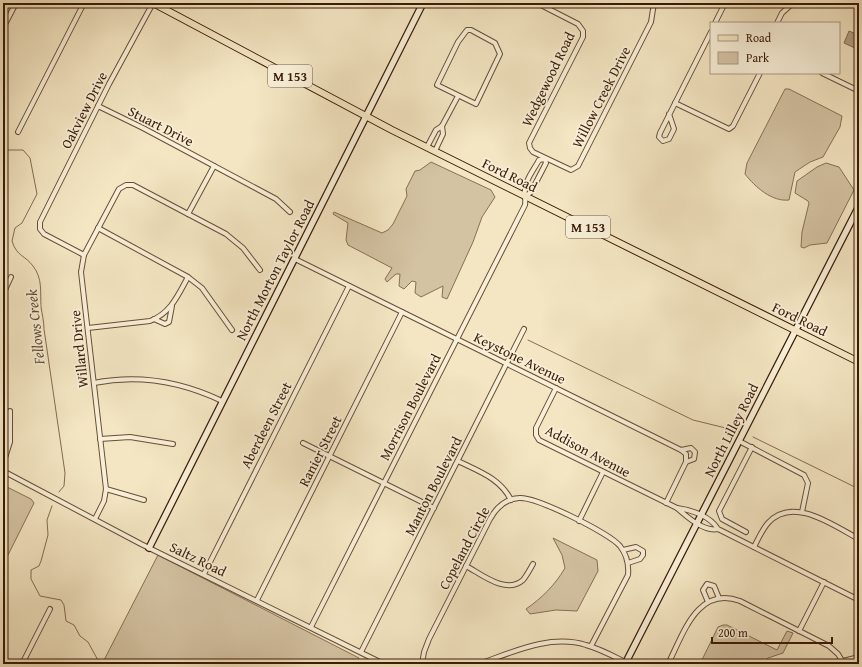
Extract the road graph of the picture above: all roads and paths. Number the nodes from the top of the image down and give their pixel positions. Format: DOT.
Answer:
graph roads {
  1 [pos="16,3"];
  2 [pos="84,3"];
  3 [pos="153,3"];
  4 [pos="423,3"];
  5 [pos="537,3"];
  6 [pos="654,3"];
  7 [pos="725,3"];
  8 [pos="793,3"];
  9 [pos="716,22"];
  10 [pos="778,22"];
  11 [pos="3,28"];
  12 [pos="710,34"];
  13 [pos="759,74"];
  14 [pos="824,74"];
  15 [pos="859,91"];
  16 [pos="458,96"];
  17 [pos="675,103"];
  18 [pos="98,106"];
  19 [pos="669,114"];
  20 [pos="367,117"];
  21 [pos="442,126"];
  22 [pos="18,132"];
  23 [pos="427,147"];
  24 [pos="435,151"];
  25 [pos="545,159"];
  26 [pos="214,166"];
  27 [pos="526,196"];
  28 [pos="859,206"];
  29 [pos="290,212"];
  30 [pos="188,214"];
  31 [pos="98,228"];
  32 [pos="84,254"];
  33 [pos="295,259"];
  34 [pos="260,270"];
  35 [pos="188,276"];
  36 [pos="11,277"];
  37 [pos="349,286"];
  38 [pos="4,287"];
  39 [pos="3,294"];
  40 [pos="173,305"];
  41 [pos="402,312"];
  42 [pos="154,319"];
  43 [pos="88,328"];
  44 [pos="524,329"];
  45 [pos="232,330"];
  46 [pos="796,330"];
  47 [pos="456,340"];
  48 [pos="859,362"];
  49 [pos="506,365"];
  50 [pos="94,383"];
  51 [pos="556,388"];
  52 [pos="222,401"];
  53 [pos="10,411"];
  54 [pos="100,439"];
  55 [pos="739,441"];
  56 [pos="303,443"];
  57 [pos="173,444"];
  58 [pos="752,447"];
  59 [pos="681,450"];
  60 [pos="330,456"];
  61 [pos="458,461"];
  62 [pos="686,462"];
  63 [pos="3,464"];
  64 [pos="3,471"];
  65 [pos="603,472"];
  66 [pos="384,483"];
  67 [pos="106,489"];
  68 [pos="144,500"];
  69 [pos="511,500"];
  70 [pos="666,503"];
  71 [pos="434,508"];
  72 [pos="677,508"];
  73 [pos="802,512"];
  74 [pos="701,515"];
  75 [pos="94,519"];
  76 [pos="578,521"];
  77 [pos="697,524"];
  78 [pos="736,526"];
  79 [pos="718,529"];
  80 [pos="746,532"];
  81 [pos="731,536"];
  82 [pos="859,539"];
  83 [pos="754,547"];
  84 [pos="149,548"];
  85 [pos="623,550"];
  86 [pos="628,563"];
  87 [pos="533,564"];
  88 [pos="466,566"];
  89 [pos="204,574"];
  90 [pos="824,582"];
  91 [pos="719,598"];
  92 [pos="257,600"];
  93 [pos="859,600"];
  94 [pos="708,602"];
  95 [pos="50,609"];
  96 [pos="311,627"];
  97 [pos="799,631"];
  98 [pos="591,646"];
  99 [pos="361,652"];
  100 [pos="859,657"];
  101 [pos="843,663"];
  102 [pos="22,664"];
  103 [pos="384,664"];
  104 [pos="422,664"];
  105 [pos="481,664"];
  106 [pos="627,664"];
  107 [pos="668,664"];
  1 -- 11 [label="street"];
  2 -- 22 [label="street"];
  3 -- 18 [label="street, Oakview Drive"];
  3 -- 20 [label="main road, Ford Road / M 153"];
  4 -- 20 [label="street, North Morton Taylor Road"];
  5 -- 25 [label="street, Wedgewood Road"];
  6 -- 25 [label="street, Willow Creek Drive"];
  7 -- 9 [label="street"];
  8 -- 10 [label="street"];
  12 -- 17 [label="street"];
  13 -- 17 [label="street"];
  14 -- 15 [label="street"];
  16 -- 16 [label="street"];
  16 -- 21 [label="street"];
  17 -- 19 [label="street"];
  18 -- 26 [label="street, Stuart Drive"];
  18 -- 32 [label="street, Oakview Drive"];
  19 -- 19 [label="street"];
  20 -- 23 [label="main road, Ford Road / M 153"];
  20 -- 33 [label="street, North Morton Taylor Road"];
  21 -- 23 [label="street"];
  21 -- 24 [label="street"];
  23 -- 24 [label="main road, Ford Road / M 153"];
  24 -- 27 [label="main road, Ford Road / M 153"];
  25 -- 27 [label="street"];
  25 -- 27 [label="street"];
  26 -- 29 [label="street, Stuart Drive"];
  26 -- 30 [label="street"];
  27 -- 46 [label="main road, Ford Road / M 153"];
  27 -- 47 [label="street, Morrison Boulevard"];
  28 -- 46 [label="street, North Lilley Road"];
  30 -- 31 [label="street, Willard Drive"];
  30 -- 34 [label="street"];
  31 -- 32 [label="street, Willard Drive"];
  31 -- 35 [label="street"];
  32 -- 43 [label="street, Willard Drive"];
  33 -- 37 [label="street, Keystone Avenue"];
  33 -- 52 [label="street, North Morton Taylor Road"];
  35 -- 40 [label="street"];
  35 -- 45 [label="street"];
  36 -- 38 [label="street"];
  37 -- 41 [label="street, Keystone Avenue"];
  37 -- 89 [label="street, Aberdeen Street"];
  38 -- 39 [label="street"];
  40 -- 42 [label="street"];
  40 -- 42 [label="street"];
  41 -- 47 [label="street, Keystone Avenue"];
  41 -- 60 [label="street, Ranier Street"];
  42 -- 43 [label="street"];
  43 -- 50 [label="street, Willard Drive"];
  44 -- 49 [label="street, Manton Boulevard"];
  46 -- 48 [label="main road, Ford Road / M 153"];
  46 -- 55 [label="street, North Lilley Road"];
  47 -- 49 [label="street, Keystone Avenue"];
  47 -- 66 [label="street, Morrison Boulevard"];
  49 -- 51 [label="street, Keystone Avenue"];
  49 -- 61 [label="street, Manton Boulevard"];
  50 -- 52 [label="street"];
  50 -- 54 [label="street, Willard Drive"];
  51 -- 59 [label="street, Keystone Avenue"];
  51 -- 65 [label="street, Addison Avenue"];
  52 -- 84 [label="street, North Morton Taylor Road"];
  53 -- 63 [label="street"];
  54 -- 57 [label="street"];
  54 -- 67 [label="street, Willard Drive"];
  55 -- 58 [label="street"];
  55 -- 74 [label="street, North Lilley Road"];
  56 -- 60 [label="street"];
  58 -- 73 [label="street"];
  58 -- 78 [label="street"];
  59 -- 62 [label="street"];
  59 -- 62 [label="street, Keystone Avenue"];
  60 -- 66 [label="street"];
  60 -- 92 [label="street, Ranier Street"];
  61 -- 69 [label="street"];
  61 -- 71 [label="street, Manton Boulevard"];
  62 -- 70 [label="street"];
  64 -- 75 [label="street, Saltz Road"];
  65 -- 70 [label="street, Addison Avenue"];
  65 -- 76 [label="street"];
  66 -- 71 [label="street"];
  66 -- 96 [label="street, Morrison Boulevard"];
  67 -- 68 [label="street"];
  67 -- 75 [label="street, Willard Drive"];
  69 -- 76 [label="street"];
  69 -- 88 [label="street, Copeland Circle"];
  70 -- 72 [label="street, Addison Avenue"];
  71 -- 99 [label="street, Manton Boulevard"];
  72 -- 74 [label="street, Addison Avenue"];
  72 -- 77 [label="street, Addison Avenue"];
  73 -- 82 [label="street"];
  73 -- 83 [label="street"];
  74 -- 77 [label="street, North Lilley Road"];
  74 -- 79 [label="street, Addison Avenue"];
  75 -- 84 [label="street, Saltz Road"];
  76 -- 85 [label="street"];
  77 -- 79 [label="street, Addison Avenue"];
  77 -- 106 [label="street, North Lilley Road"];
  78 -- 80 [label="street"];
  78 -- 81 [label="street"];
  79 -- 81 [label="street, Addison Avenue"];
  81 -- 83 [label="street, Addison Avenue"];
  83 -- 90 [label="street, Addison Avenue"];
  84 -- 89 [label="street, Saltz Road"];
  85 -- 86 [label="street"];
  85 -- 86 [label="street"];
  86 -- 98 [label="street"];
  87 -- 88 [label="street"];
  88 -- 104 [label="street, Copeland Circle"];
  89 -- 92 [label="street, Saltz Road"];
  90 -- 93 [label="street, Addison Avenue"];
  90 -- 97 [label="street"];
  91 -- 94 [label="street"];
  91 -- 94 [label="street"];
  91 -- 97 [label="street"];
  92 -- 96 [label="street, Saltz Road"];
  94 -- 107 [label="street"];
  95 -- 102 [label="street"];
  96 -- 99 [label="street, Saltz Road"];
  97 -- 101 [label="street"];
  98 -- 105 [label="street"];
  98 -- 106 [label="street"];
  99 -- 103 [label="street, Saltz Road"];
  100 -- 101 [label="street"];
}
